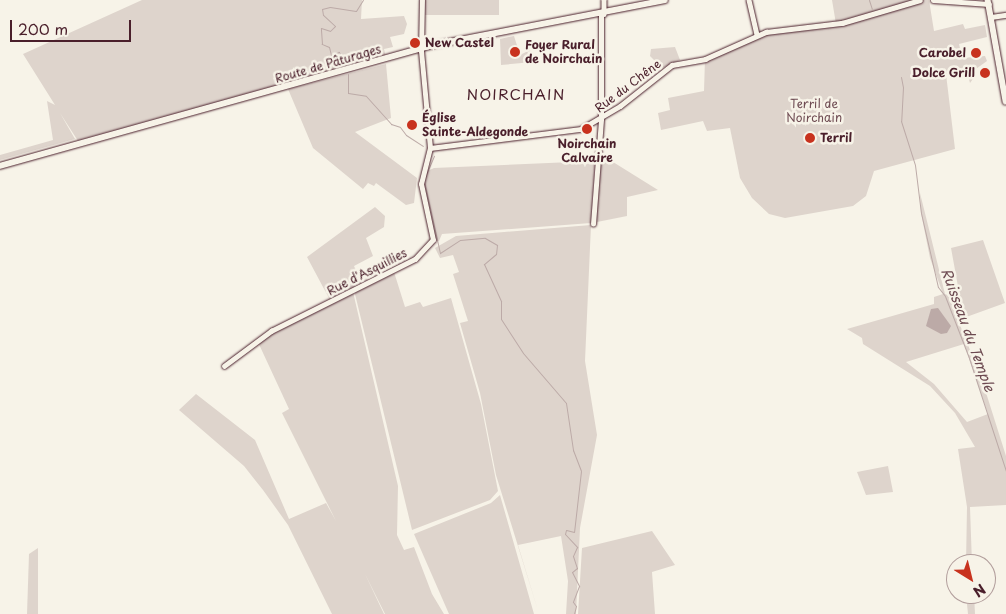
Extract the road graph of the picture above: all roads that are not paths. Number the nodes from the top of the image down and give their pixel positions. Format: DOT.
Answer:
graph roads {
  1 [pos="422,0"];
  2 [pos="604,0"];
  3 [pos="665,0"];
  4 [pos="749,0"];
  5 [pos="920,0"];
  6 [pos="933,0"];
  7 [pos="988,2"];
  8 [pos="602,14"];
  9 [pos="1006,15"];
  10 [pos="991,17"];
  11 [pos="757,35"];
  12 [pos="422,48"];
  13 [pos="1006,101"];
  14 [pos="601,119"];
  15 [pos="430,148"];
  16 [pos="0,166"];
  17 [pos="594,224"];
  18 [pos="224,366"];
  1 -- 12 [label="street, Rue d'Asquillies"];
  2 -- 8 [label="street"];
  3 -- 8 [label="main road, Route de Pâturages"];
  4 -- 11 [label="street"];
  5 -- 11 [label="street, Rue du Chêne"];
  6 -- 7 [label="street"];
  7 -- 10 [label="main road"];
  8 -- 12 [label="main road, Route de Pâturages"];
  8 -- 14 [label="street"];
  9 -- 10 [label="street"];
  10 -- 13 [label="main road"];
  11 -- 14 [label="street, Rue du Chêne"];
  12 -- 15 [label="street, Rue d'Asquillies"];
  12 -- 16 [label="main road, Route de Pâturages"];
  14 -- 15 [label="street, Rue du Chêne"];
  14 -- 17 [label="street"];
  15 -- 18 [label="street, Rue d'Asquillies"];
}
